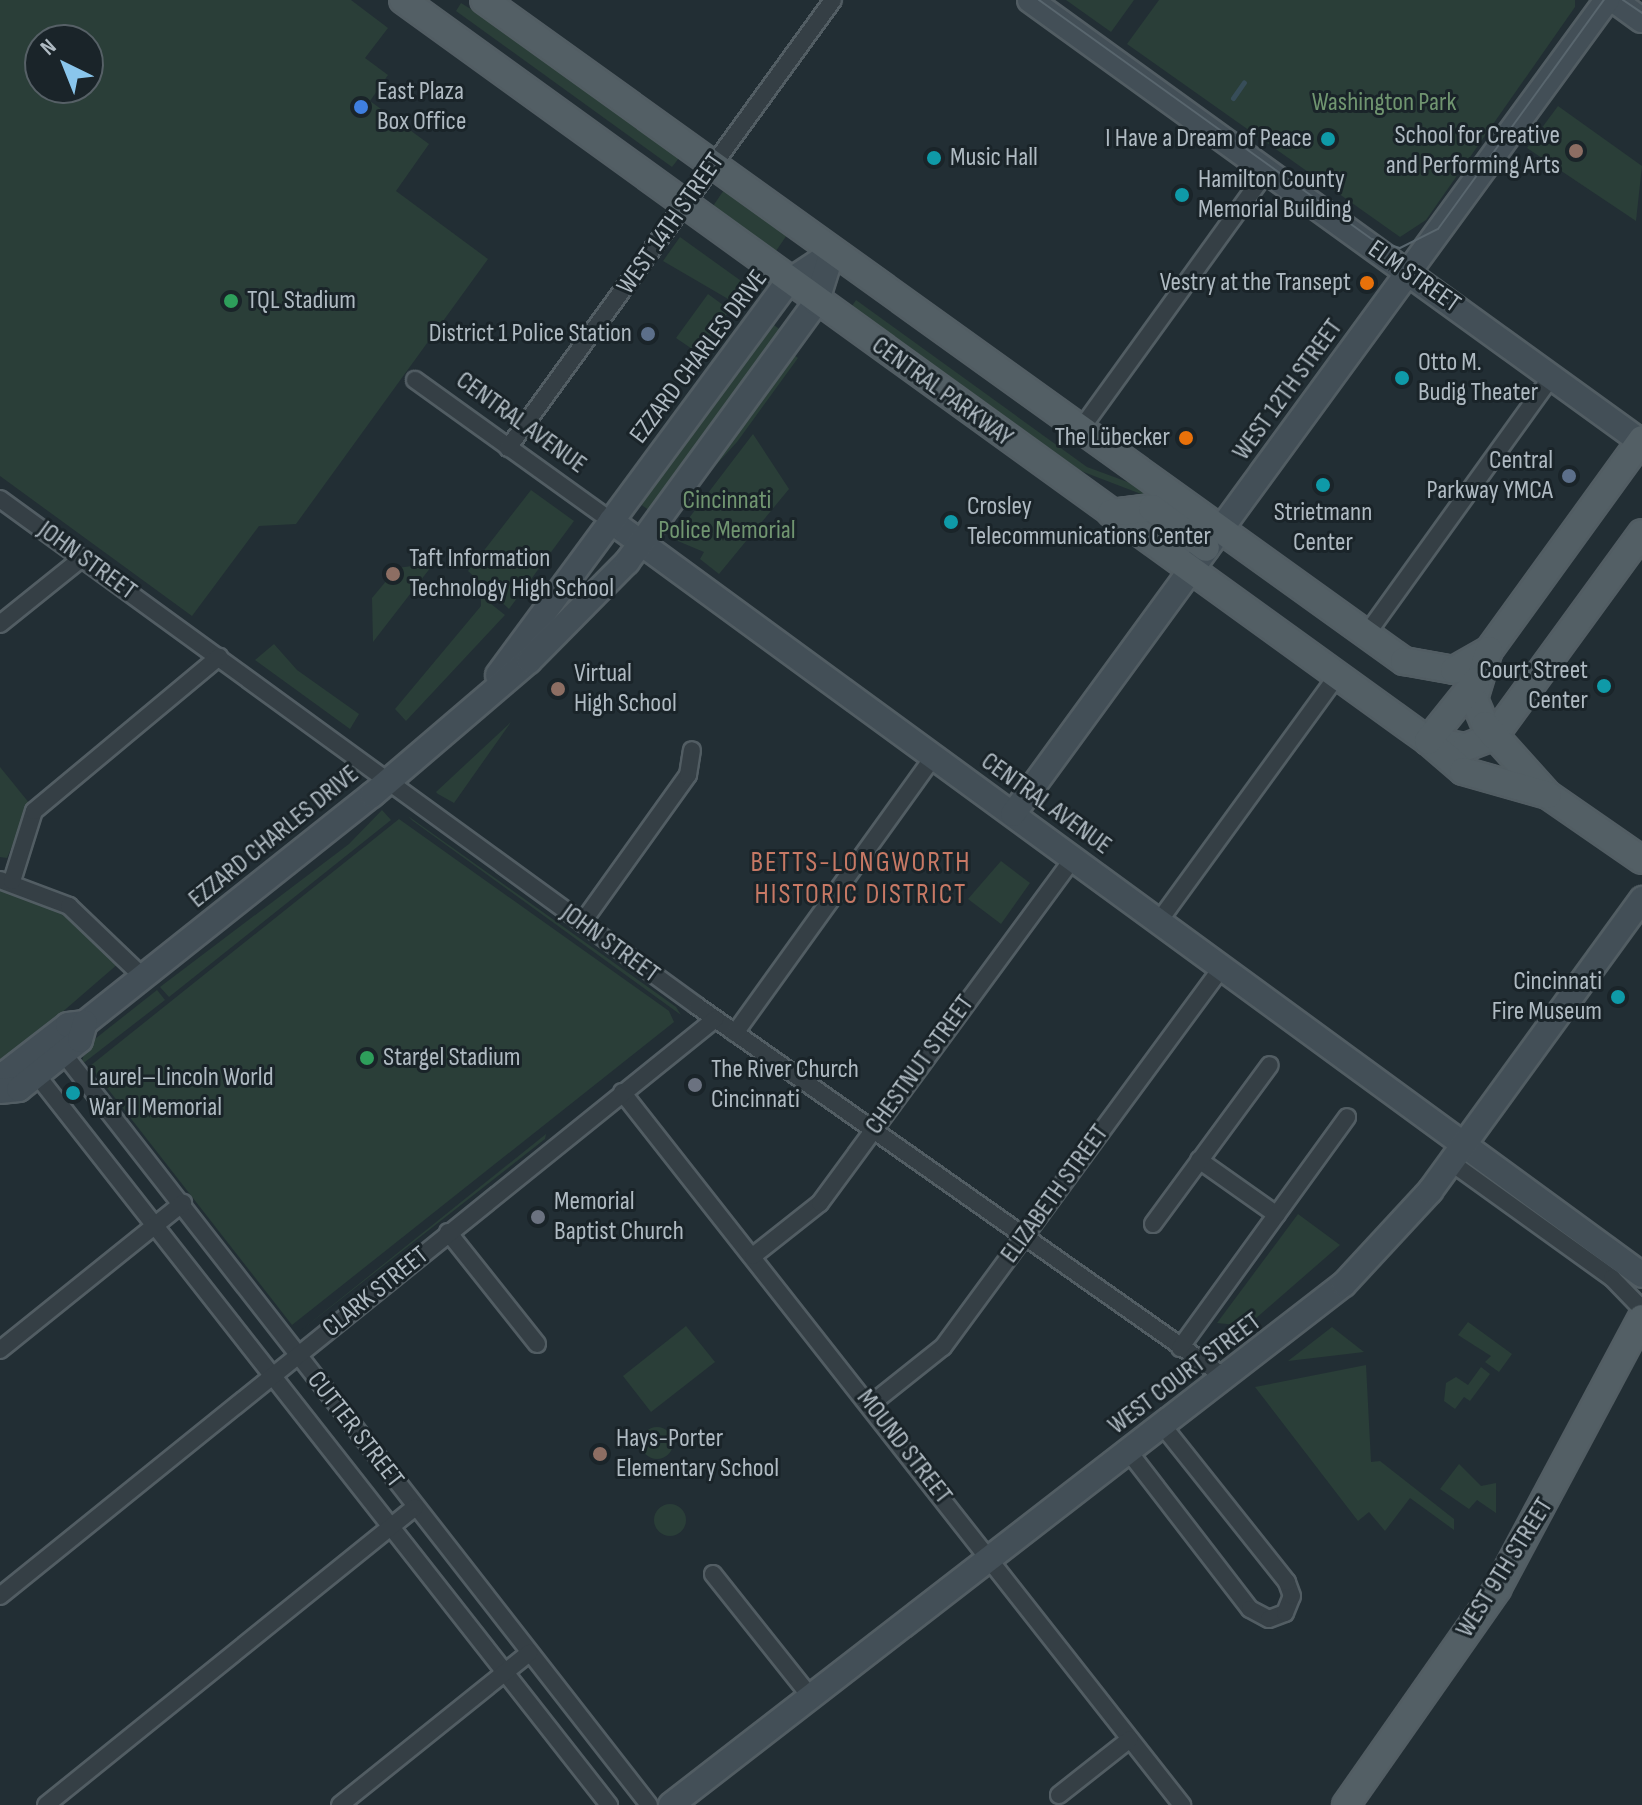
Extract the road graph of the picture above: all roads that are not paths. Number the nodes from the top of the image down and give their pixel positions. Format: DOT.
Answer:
graph roads {
  1 [pos="484,0"];
  2 [pos="833,0"];
  3 [pos="1030,0"];
  4 [pos="1607,0"];
  5 [pos="1614,0"];
  6 [pos="415,4"];
  7 [pos="1642,20"];
  8 [pos="713,165"];
  9 [pos="1267,171"];
  10 [pos="685,204"];
  11 [pos="832,253"];
  12 [pos="1409,273"];
  13 [pos="788,282"];
  14 [pos="816,303"];
  15 [pos="1552,376"];
  16 [pos="415,380"];
  17 [pos="1078,433"];
  18 [pos="1641,440"];
  19 [pos="508,448"];
  20 [pos="0,499"];
  21 [pos="1111,513"];
  22 [pos="611,521"];
  23 [pos="1642,533"];
  24 [pos="1213,539"];
  25 [pos="642,544"];
  26 [pos="82,558"];
  27 [pos="1191,570"];
  28 [pos="0,624"];
  29 [pos="1366,635"];
  30 [pos="1489,650"];
  31 [pos="219,657"];
  32 [pos="1338,675"];
  33 [pos="1476,681"];
  34 [pos="491,686"];
  35 [pos="1494,736"];
  36 [pos="1428,741"];
  37 [pos="692,750"];
  38 [pos="934,756"];
  39 [pos="389,780"];
  40 [pos="1548,795"];
  41 [pos="1013,814"];
  42 [pos="1073,859"];
  43 [pos="1642,860"];
  44 [pos="6,880"];
  45 [pos="1642,899"];
  46 [pos="1159,921"];
  47 [pos="582,923"];
  48 [pos="1222,967"];
  49 [pos="143,977"];
  50 [pos="715,1019"];
  51 [pos="85,1023"];
  52 [pos="735,1033"];
  53 [pos="63,1053"];
  54 [pos="1270,1065"];
  55 [pos="36,1074"];
  56 [pos="0,1090"];
  57 [pos="622,1092"];
  58 [pos="1347,1117"];
  59 [pos="875,1128"];
  60 [pos="1459,1154"];
  61 [pos="1199,1160"];
  62 [pos="183,1203"];
  63 [pos="1277,1215"];
  64 [pos="1153,1224"];
  65 [pos="155,1225"];
  66 [pos="448,1232"];
  67 [pos="1026,1236"];
  68 [pos="753,1256"];
  69 [pos="1642,1275"];
  70 [pos="1642,1309"];
  71 [pos="1642,1318"];
  72 [pos="537,1344"];
  73 [pos="1180,1348"];
  74 [pos="0,1350"];
  75 [pos="297,1356"];
  76 [pos="271,1377"];
  77 [pos="1226,1378"];
  78 [pos="870,1405"];
  79 [pos="1163,1426"];
  80 [pos="1129,1452"];
  81 [pos="415,1507"];
  82 [pos="389,1528"];
  83 [pos="993,1561"];
  84 [pos="713,1574"];
  85 [pos="0,1596"];
  86 [pos="529,1653"];
  87 [pos="505,1672"];
  88 [pos="811,1697"];
  89 [pos="1130,1739"];
  90 [pos="1059,1795"];
  91 [pos="46,1805"];
  92 [pos="340,1805"];
  93 [pos="609,1805"];
  94 [pos="649,1805"];
  95 [pos="671,1805"];
  96 [pos="1182,1805"];
  97 [pos="1346,1805"];
  1 -- 8 [label="main road, CENTRAL PARKWAY"];
  2 -- 8 [label="street, WEST 14TH STREET"];
  3 -- 9 [label="main road, ELM STREET"];
  4 -- 12 [label="main road, WEST 12TH STREET"];
  5 -- 7 [label="main road"];
  6 -- 10 [label="main road, CENTRAL PARKWAY"];
  8 -- 10 [label="street, WEST 14TH STREET"];
  8 -- 11 [label="main road, CENTRAL PARKWAY"];
  9 -- 12 [label="main road, ELM STREET"];
  9 -- 17 [label="street"];
  10 -- 13 [label="main road, CENTRAL PARKWAY"];
  10 -- 19 [label="street, WEST 14TH STREET"];
  11 -- 13 [label="main road, EZZARD CHARLES DRIVE"];
  11 -- 14 [label="main road, EZZARD CHARLES DRIVE"];
  11 -- 17 [label="main road, CENTRAL PARKWAY"];
  12 -- 15 [label="main road, ELM STREET"];
  12 -- 24 [label="main road, WEST 12TH STREET"];
  13 -- 14 [label="main road, CENTRAL PARKWAY"];
  13 -- 22 [label="main road, EZZARD CHARLES DRIVE"];
  14 -- 21 [label="main road, CENTRAL PARKWAY"];
  14 -- 25 [label="main road, EZZARD CHARLES DRIVE"];
  15 -- 18 [label="main road, ELM STREET"];
  15 -- 29 [label="street"];
  16 -- 19 [label="street, CENTRAL AVENUE"];
  17 -- 24 [label="main road, CENTRAL PARKWAY"];
  18 -- 30 [label="main road"];
  19 -- 22 [label="street, CENTRAL AVENUE"];
  20 -- 26 [label="street, JOHN STREET"];
  21 -- 24 [label="main road"];
  21 -- 27 [label="main road, CENTRAL PARKWAY"];
  22 -- 25 [label="main road, CENTRAL AVENUE"];
  22 -- 34 [label="main road, EZZARD CHARLES DRIVE"];
  23 -- 35 [label="main road"];
  24 -- 27 [label="main road, WEST 12TH STREET"];
  24 -- 29 [label="main road, CENTRAL PARKWAY"];
  25 -- 34 [label="main road, EZZARD CHARLES DRIVE"];
  25 -- 38 [label="main road, CENTRAL AVENUE"];
  26 -- 28 [label="street"];
  26 -- 31 [label="street, JOHN STREET"];
  27 -- 32 [label="main road, CENTRAL PARKWAY"];
  27 -- 41 [label="main road, WEST 12TH STREET"];
  29 -- 30 [label="main road, CENTRAL PARKWAY"];
  30 -- 33 [label="main road"];
  31 -- 39 [label="street, JOHN STREET"];
  31 -- 44 [label="street"];
  32 -- 36 [label="main road, CENTRAL PARKWAY"];
  32 -- 46 [label="street"];
  33 -- 35 [label="main road"];
  33 -- 36 [label="main road"];
  34 -- 39 [label="main road, EZZARD CHARLES DRIVE"];
  35 -- 36 [label="main road, CENTRAL PARKWAY"];
  35 -- 40 [label="main road"];
  36 -- 40 [label="main road"];
  37 -- 47 [label="street"];
  38 -- 41 [label="main road, CENTRAL AVENUE"];
  38 -- 52 [label="street"];
  39 -- 47 [label="street, JOHN STREET"];
  39 -- 49 [label="main road, EZZARD CHARLES DRIVE"];
  40 -- 43 [label="main road"];
  41 -- 42 [label="main road, CENTRAL AVENUE"];
  42 -- 46 [label="main road, CENTRAL AVENUE"];
  42 -- 59 [label="street, CHESTNUT STREET"];
  44 -- 49 [label="street"];
  45 -- 60 [label="main road, WEST COURT STREET"];
  46 -- 48 [label="main road, CENTRAL AVENUE"];
  47 -- 50 [label="street, JOHN STREET"];
  48 -- 60 [label="main road, CENTRAL AVENUE"];
  48 -- 67 [label="street, ELIZABETH STREET"];
  49 -- 51 [label="main road, EZZARD CHARLES DRIVE"];
  50 -- 52 [label="street, JOHN STREET"];
  50 -- 57 [label="street, CLARK STREET"];
  51 -- 53 [label="main road, EZZARD CHARLES DRIVE"];
  51 -- 56 [label="main road, EZZARD CHARLES DRIVE"];
  52 -- 59 [label="street, JOHN STREET"];
  53 -- 55 [label="main road, EZZARD CHARLES DRIVE"];
  53 -- 62 [label="street, CUTTER STREET"];
  54 -- 61 [label="street"];
  55 -- 56 [label="main road, EZZARD CHARLES DRIVE"];
  55 -- 65 [label="street, CUTTER STREET"];
  57 -- 66 [label="street, CLARK STREET"];
  57 -- 68 [label="street, MOUND STREET"];
  58 -- 63 [label="street"];
  59 -- 67 [label="street, JOHN STREET"];
  59 -- 68 [label="street, CHESTNUT STREET"];
  60 -- 69 [label="main road, CENTRAL AVENUE"];
  60 -- 70 [label="street, CENTRAL AVENUE"];
  60 -- 77 [label="main road, WEST COURT STREET"];
  61 -- 63 [label="street"];
  61 -- 64 [label="street"];
  62 -- 65 [label="street"];
  62 -- 75 [label="street, CUTTER STREET"];
  63 -- 73 [label="street"];
  65 -- 74 [label="street"];
  65 -- 76 [label="street, CUTTER STREET"];
  66 -- 72 [label="street"];
  66 -- 75 [label="street, CLARK STREET"];
  67 -- 73 [label="street, JOHN STREET"];
  67 -- 78 [label="street, ELIZABETH STREET"];
  68 -- 78 [label="street, MOUND STREET"];
  71 -- 97 [label="main road, WEST 9TH STREET"];
  73 -- 77 [label="street, JOHN STREET"];
  75 -- 76 [label="street, CLARK STREET"];
  75 -- 81 [label="street, CUTTER STREET"];
  76 -- 82 [label="street, CUTTER STREET"];
  76 -- 85 [label="street, CLARK STREET"];
  77 -- 79 [label="main road, WEST COURT STREET"];
  78 -- 83 [label="street, MOUND STREET"];
  79 -- 80 [label="main road, WEST COURT STREET"];
  79 -- 80 [label="street"];
  80 -- 83 [label="main road, WEST COURT STREET"];
  81 -- 82 [label="street"];
  81 -- 86 [label="street, CUTTER STREET"];
  82 -- 87 [label="street, CUTTER STREET"];
  82 -- 91 [label="street"];
  83 -- 88 [label="main road, WEST COURT STREET"];
  83 -- 89 [label="street, MOUND STREET"];
  84 -- 88 [label="street"];
  86 -- 87 [label="street"];
  86 -- 94 [label="street, CUTTER STREET"];
  87 -- 92 [label="street"];
  87 -- 93 [label="street, CUTTER STREET"];
  88 -- 95 [label="main road, WEST COURT STREET"];
  89 -- 90 [label="street"];
  89 -- 96 [label="street, MOUND STREET"];
}
